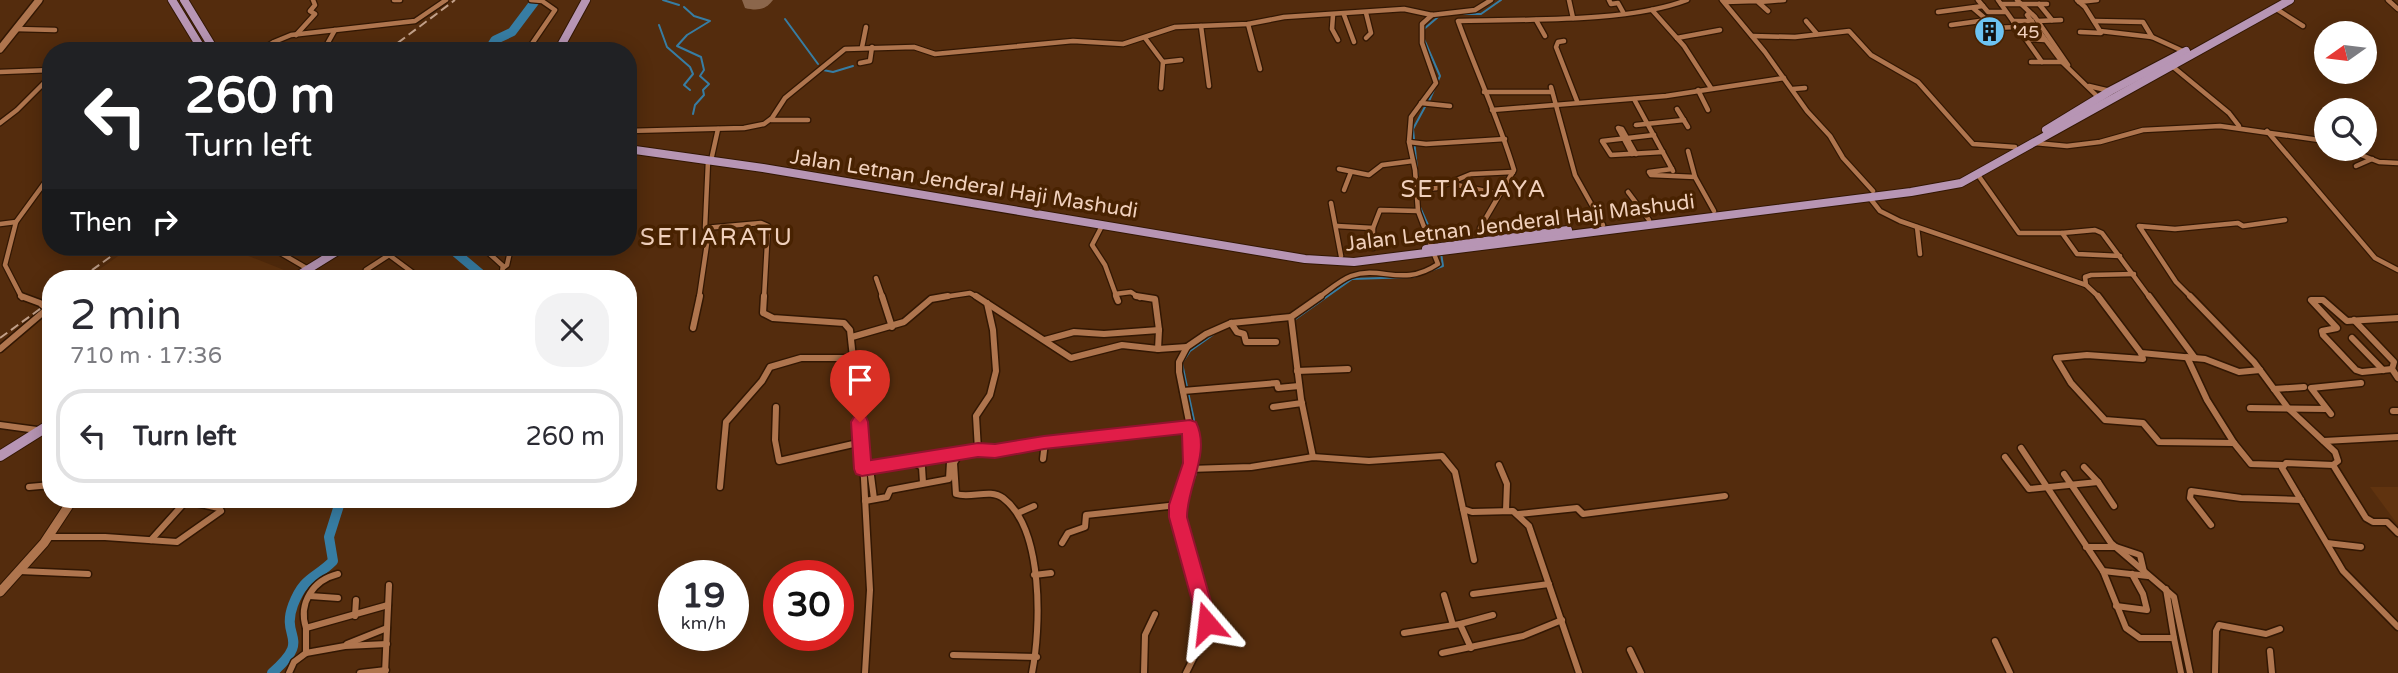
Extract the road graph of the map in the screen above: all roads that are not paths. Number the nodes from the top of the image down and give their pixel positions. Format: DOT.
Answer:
graph roads {
  1 [pos="38,0"];
  2 [pos="172,0"];
  3 [pos="184,0"];
  4 [pos="313,0"];
  5 [pos="394,0"];
  6 [pos="400,0"];
  7 [pos="586,0"];
  8 [pos="1491,0"];
  9 [pos="1569,0"];
  10 [pos="1609,0"];
  11 [pos="1687,0"];
  12 [pos="1784,0"];
  13 [pos="1978,0"];
  14 [pos="2097,0"];
  15 [pos="2290,0"];
  16 [pos="2388,0"];
  17 [pos="442,1"];
  18 [pos="532,1"];
  19 [pos="542,1"];
  20 [pos="1723,1"];
  21 [pos="2078,1"];
  22 [pos="1760,2"];
  23 [pos="2000,2"];
  24 [pos="2019,2"];
  25 [pos="2039,4"];
  26 [pos="2047,4"];
  27 [pos="2278,4"];
  28 [pos="1983,6"];
  29 [pos="1973,8"];
  30 [pos="1652,9"];
  31 [pos="2398,9"];
  32 [pos="1768,11"];
  33 [pos="1623,12"];
  34 [pos="1938,12"];
  35 [pos="2006,12"];
  36 [pos="1366,13"];
  37 [pos="2029,13"];
  38 [pos="1333,15"];
  39 [pos="1344,15"];
  40 [pos="1432,15"];
  41 [pos="1479,16"];
  42 [pos="1573,18"];
  43 [pos="1536,20"];
  44 [pos="1806,20"];
  45 [pos="2052,20"];
  46 [pos="2061,20"];
  47 [pos="2013,21"];
  48 [pos="2035,21"];
  49 [pos="2094,22"];
  50 [pos="1248,24"];
  51 [pos="1951,25"];
  52 [pos="1201,26"];
  53 [pos="2303,26"];
  54 [pos="866,27"];
  55 [pos="2017,27"];
  56 [pos="1994,28"];
  57 [pos="16,29"];
  58 [pos="55,30"];
  59 [pos="335,30"];
  60 [pos="1720,30"];
  61 [pos="2080,32"];
  62 [pos="2104,33"];
  63 [pos="1817,34"];
  64 [pos="296,35"];
  65 [pos="1545,36"];
  66 [pos="1752,36"];
  67 [pos="2152,37"];
  68 [pos="1145,38"];
  69 [pos="1366,38"];
  70 [pos="1676,38"];
  71 [pos="2026,39"];
  72 [pos="1338,40"];
  73 [pos="2045,40"];
  74 [pos="1354,41"];
  75 [pos="1564,41"];
  76 [pos="198,42"];
  77 [pos="209,42"];
  78 [pos="276,42"];
  79 [pos="328,42"];
  80 [pos="533,42"];
  81 [pos="563,42"];
  82 [pos="862,47"];
  83 [pos="872,47"];
  84 [pos="0,49"];
  85 [pos="2185,52"];
  86 [pos="1181,60"];
  87 [pos="1163,62"];
  88 [pos="2031,62"];
  89 [pos="2042,62"];
  90 [pos="2062,62"];
  91 [pos="860,63"];
  92 [pos="2068,65"];
  93 [pos="2172,66"];
  94 [pos="1260,69"];
  95 [pos="42,70"];
  96 [pos="0,72"];
  97 [pos="1784,78"];
  98 [pos="42,84"];
  99 [pos="1209,86"];
  100 [pos="2089,86"];
  101 [pos="1161,88"];
  102 [pos="1711,88"];
  103 [pos="1805,88"];
  104 [pos="1551,89"];
  105 [pos="1793,89"];
  106 [pos="1698,90"];
  107 [pos="2110,91"];
  108 [pos="1484,92"];
  109 [pos="2099,98"];
  110 [pos="1634,99"];
  111 [pos="1577,102"];
  112 [pos="1425,104"];
  113 [pos="1556,104"];
  114 [pos="1450,106"];
  115 [pos="1677,108"];
  116 [pos="1492,110"];
  117 [pos="1708,110"];
  118 [pos="771,120"];
  119 [pos="808,120"];
  120 [pos="1684,120"];
  121 [pos="0,123"];
  122 [pos="1648,124"];
  123 [pos="1636,125"];
  124 [pos="2239,126"];
  125 [pos="1688,127"];
  126 [pos="718,129"];
  127 [pos="637,131"];
  128 [pos="2266,131"];
  129 [pos="1654,135"];
  130 [pos="1626,138"];
  131 [pos="1504,139"];
  132 [pos="2314,139"];
  133 [pos="1410,142"];
  134 [pos="2035,143"];
  135 [pos="637,147"];
  136 [pos="2015,148"];
  137 [pos="1688,151"];
  138 [pos="1663,152"];
  139 [pos="1634,153"];
  140 [pos="710,159"];
  141 [pos="1412,159"];
  142 [pos="2377,160"];
  143 [pos="2367,161"];
  144 [pos="2398,163"];
  145 [pos="764,166"];
  146 [pos="2356,166"];
  147 [pos="1339,169"];
  148 [pos="1351,172"];
  149 [pos="1513,172"];
  150 [pos="1978,175"];
  151 [pos="1695,177"];
  152 [pos="1457,185"];
  153 [pos="42,186"];
  154 [pos="1909,189"];
  155 [pos="1344,190"];
  156 [pos="1419,190"];
  157 [pos="1628,192"];
  158 [pos="1500,194"];
  159 [pos="1871,194"];
  160 [pos="1331,203"];
  161 [pos="1418,211"];
  162 [pos="1714,211"];
  163 [pos="1649,219"];
  164 [pos="2285,220"];
  165 [pos="16,222"];
  166 [pos="0,224"];
  167 [pos="1102,224"];
  168 [pos="1117,225"];
  169 [pos="1337,226"];
  170 [pos="1604,226"];
  171 [pos="1373,228"];
  172 [pos="1917,228"];
  173 [pos="709,230"];
  174 [pos="2062,233"];
  175 [pos="1480,241"];
  176 [pos="1373,248"];
  177 [pos="1437,250"];
  178 [pos="1403,254"];
  179 [pos="1920,254"];
  180 [pos="285,256"];
  181 [pos="330,256"];
  182 [pos="387,256"];
  183 [pos="390,256"];
  184 [pos="491,256"];
  185 [pos="509,256"];
  186 [pos="1341,256"];
  187 [pos="2120,256"];
  188 [pos="503,268"];
  189 [pos="308,270"];
  190 [pos="366,270"];
  191 [pos="409,270"];
  192 [pos="2398,270"];
  193 [pos="2134,274"];
  194 [pos="876,278"];
  195 [pos="2086,285"];
  196 [pos="1115,294"];
  197 [pos="1118,301"];
  198 [pos="987,303"];
  199 [pos="42,306"];
  200 [pos="42,313"];
  201 [pos="2398,318"];
  202 [pos="1292,320"];
  203 [pos="2354,320"];
  204 [pos="1232,325"];
  205 [pos="892,327"];
  206 [pos="693,328"];
  207 [pos="1159,330"];
  208 [pos="852,337"];
  209 [pos="2352,338"];
  210 [pos="1045,340"];
  211 [pos="1276,342"];
  212 [pos="1188,347"];
  213 [pos="0,349"];
  214 [pos="1158,349"];
  215 [pos="2141,353"];
  216 [pos="2187,357"];
  217 [pos="854,358"];
  218 [pos="2195,358"];
  219 [pos="1348,369"];
  220 [pos="2392,369"];
  221 [pos="2260,370"];
  222 [pos="2383,370"];
  223 [pos="1297,371"];
  224 [pos="2398,378"];
  225 [pos="2361,383"];
  226 [pos="1299,386"];
  227 [pos="2304,387"];
  228 [pos="2274,389"];
  229 [pos="1183,391"];
  230 [pos="1302,403"];
  231 [pos="776,407"];
  232 [pos="1273,407"];
  233 [pos="2250,408"];
  234 [pos="2288,408"];
  235 [pos="2326,409"];
  236 [pos="2332,414"];
  237 [pos="0,425"];
  238 [pos="42,427"];
  239 [pos="1190,427"];
  240 [pos="42,430"];
  241 [pos="2398,437"];
  242 [pos="2324,440"];
  243 [pos="862,442"];
  244 [pos="1045,442"];
  245 [pos="2234,443"];
  246 [pos="2021,447"];
  247 [pos="978,450"];
  248 [pos="959,454"];
  249 [pos="0,456"];
  250 [pos="1313,457"];
  251 [pos="2005,457"];
  252 [pos="1043,458"];
  253 [pos="950,462"];
  254 [pos="1499,465"];
  255 [pos="2282,465"];
  256 [pos="2333,465"];
  257 [pos="888,467"];
  258 [pos="2084,467"];
  259 [pos="866,469"];
  260 [pos="1195,470"];
  261 [pos="2064,474"];
  262 [pos="2098,482"];
  263 [pos="923,483"];
  264 [pos="2072,485"];
  265 [pos="42,486"];
  266 [pos="720,486"];
  267 [pos="29,487"];
  268 [pos="2048,488"];
  269 [pos="1725,496"];
  270 [pos="874,499"];
  271 [pos="2301,500"];
  272 [pos="864,501"];
  273 [pos="1178,505"];
  274 [pos="1034,506"];
  275 [pos="2114,506"];
  276 [pos="67,508"];
  277 [pos="180,508"];
  278 [pos="219,508"];
  279 [pos="1463,509"];
  280 [pos="1506,510"];
  281 [pos="1018,513"];
  282 [pos="1518,514"];
  283 [pos="2211,525"];
  284 [pos="2398,533"];
  285 [pos="48,537"];
  286 [pos="151,540"];
  287 [pos="1062,543"];
  288 [pos="2327,543"];
  289 [pos="2087,547"];
  290 [pos="2116,547"];
  291 [pos="2361,547"];
  292 [pos="1474,560"];
  293 [pos="20,571"];
  294 [pos="2103,571"];
  295 [pos="1051,573"];
  296 [pos="88,574"];
  297 [pos="338,574"];
  298 [pos="2146,574"];
  299 [pos="1034,575"];
  300 [pos="2132,575"];
  301 [pos="1549,584"];
  302 [pos="389,585"];
  303 [pos="2166,589"];
  304 [pos="0,592"];
  305 [pos="1473,594"];
  306 [pos="1444,595"];
  307 [pos="310,596"];
  308 [pos="338,598"];
  309 [pos="356,600"];
  310 [pos="388,606"];
  311 [pos="2116,606"];
  312 [pos="2169,612"];
  313 [pos="1155,614"];
  314 [pos="1493,615"];
  315 [pos="2179,615"];
  316 [pos="355,616"];
  317 [pos="1562,620"];
  318 [pos="1457,625"];
  319 [pos="2398,626"];
  320 [pos="2172,627"];
  321 [pos="306,628"];
  322 [pos="387,628"];
  323 [pos="2182,629"];
  324 [pos="2280,629"];
  325 [pos="1404,633"];
  326 [pos="2174,638"];
  327 [pos="1995,641"];
  328 [pos="387,644"];
  329 [pos="345,646"];
  330 [pos="1471,649"];
  331 [pos="1630,650"];
  332 [pos="2270,651"];
  333 [pos="306,653"];
  334 [pos="1442,653"];
  335 [pos="953,655"];
  336 [pos="1037,657"];
  337 [pos="385,671"];
  338 [pos="289,673"];
  339 [pos="360,673"];
  340 [pos="866,673"];
  341 [pos="1032,673"];
  342 [pos="1144,673"];
  343 [pos="1186,673"];
  344 [pos="1579,673"];
  345 [pos="1641,673"];
  346 [pos="2010,673"];
  347 [pos="2180,673"];
  348 [pos="2189,673"];
  349 [pos="2199,673"];
  350 [pos="2215,673"];
  351 [pos="2272,673"];
  1 -- 57 [label="street"];
  2 -- 76 [label="main road"];
  3 -- 77 [label="main road"];
  4 -- 64 [label="street"];
  5 -- 6 [label="street"];
  7 -- 81 [label="main road"];
  8 -- 41 [label="street"];
  9 -- 42 [label="street"];
  10 -- 33 [label="street"];
  11 -- 30 [label="street"];
  12 -- 22 [label="street"];
  13 -- 28 [label="street"];
  14 -- 21 [label="street"];
  15 -- 27 [label="main road, Jalan Letnan Jenderal Haji Mashudi"];
  16 -- 31 [label="street"];
  17 -- 59 [label="street"];
  18 -- 19 [label="street"];
  19 -- 80 [label="street"];
  20 -- 22 [label="street"];
  20 -- 66 [label="street"];
  21 -- 49 [label="street"];
  22 -- 32 [label="street"];
  23 -- 24 [label="street"];
  23 -- 35 [label="street"];
  24 -- 25 [label="street"];
  24 -- 37 [label="street"];
  25 -- 26 [label="street"];
  25 -- 45 [label="street"];
  27 -- 53 [label="street"];
  27 -- 85 [label="main road, Jalan Letnan Jenderal Haji Mashudi"];
  27 -- 93 [label="main road, Jalan Letnan Jenderal Haji Mashudi"];
  28 -- 29 [label="street"];
  28 -- 35 [label="street"];
  29 -- 34 [label="street"];
  29 -- 51 [label="street"];
  30 -- 33 [label="street"];
  30 -- 70 [label="street"];
  33 -- 42 [label="street"];
  35 -- 47 [label="street"];
  36 -- 39 [label="street"];
  36 -- 40 [label="street"];
  36 -- 69 [label="street"];
  37 -- 48 [label="street"];
  38 -- 39 [label="street"];
  38 -- 50 [label="street"];
  38 -- 72 [label="street"];
  39 -- 74 [label="street"];
  40 -- 41 [label="street"];
  40 -- 112 [label="street"];
  41 -- 43 [label="street"];
  41 -- 108 [label="street"];
  42 -- 43 [label="street"];
  43 -- 65 [label="street"];
  44 -- 63 [label="street"];
  45 -- 46 [label="street"];
  45 -- 48 [label="street"];
  47 -- 48 [label="street"];
  47 -- 55 [label="street"];
  48 -- 73 [label="street"];
  48 -- 92 [label="street"];
  49 -- 62 [label="street"];
  49 -- 67 [label="street"];
  50 -- 52 [label="street"];
  50 -- 94 [label="street"];
  52 -- 68 [label="street"];
  52 -- 99 [label="street"];
  54 -- 82 [label="street"];
  55 -- 56 [label="street"];
  55 -- 71 [label="street"];
  57 -- 58 [label="street"];
  57 -- 84 [label="street"];
  59 -- 64 [label="street"];
  59 -- 79 [label="street"];
  60 -- 70 [label="street"];
  61 -- 62 [label="street"];
  62 -- 67 [label="street"];
  63 -- 66 [label="street"];
  63 -- 136 [label="street"];
  64 -- 78 [label="street"];
  66 -- 97 [label="street"];
  67 -- 85 [label="street"];
  68 -- 83 [label="street"];
  68 -- 87 [label="street"];
  70 -- 102 [label="street"];
  71 -- 73 [label="street"];
  71 -- 89 [label="street"];
  73 -- 90 [label="street"];
  75 -- 111 [label="street"];
  82 -- 83 [label="street"];
  82 -- 118 [label="street"];
  83 -- 91 [label="street"];
  85 -- 107 [label="main road, Jalan Letnan Jenderal Haji Mashudi"];
  86 -- 87 [label="street"];
  87 -- 101 [label="street"];
  88 -- 89 [label="street"];
  89 -- 90 [label="street"];
  90 -- 92 [label="street"];
  92 -- 100 [label="street"];
  93 -- 124 [label="street"];
  93 -- 134 [label="main road, Jalan Letnan Jenderal Haji Mashudi"];
  95 -- 96 [label="street"];
  97 -- 102 [label="street"];
  97 -- 105 [label="street"];
  98 -- 121 [label="street"];
  100 -- 107 [label="street"];
  100 -- 109 [label="street"];
  102 -- 106 [label="street"];
  103 -- 105 [label="street"];
  104 -- 108 [label="street"];
  104 -- 113 [label="street"];
  105 -- 159 [label="street"];
  106 -- 110 [label="street"];
  106 -- 117 [label="street"];
  107 -- 109 [label="main road, Jalan Letnan Jenderal Haji Mashudi"];
  108 -- 116 [label="street"];
  109 -- 136 [label="main road, Jalan Letnan Jenderal Haji Mashudi"];
  110 -- 111 [label="street"];
  110 -- 122 [label="street"];
  111 -- 113 [label="street"];
  112 -- 114 [label="street"];
  112 -- 133 [label="street"];
  113 -- 116 [label="street"];
  113 -- 170 [label="street"];
  115 -- 120 [label="street"];
  116 -- 131 [label="street"];
  118 -- 119 [label="street"];
  118 -- 126 [label="street"];
  120 -- 122 [label="street"];
  120 -- 125 [label="street"];
  122 -- 123 [label="street"];
  122 -- 129 [label="street"];
  124 -- 128 [label="street"];
  124 -- 134 [label="street"];
  126 -- 127 [label="street"];
  126 -- 140 [label="street"];
  128 -- 132 [label="street"];
  128 -- 192 [label="street"];
  129 -- 130 [label="street"];
  129 -- 138 [label="street"];
  130 -- 139 [label="street"];
  130 -- 139 [label="street"];
  131 -- 133 [label="street"];
  131 -- 149 [label="street"];
  133 -- 141 [label="street"];
  134 -- 150 [label="main road, Jalan Letnan Jenderal Haji Mashudi"];
  135 -- 140 [label="main road, Jalan Letnan Jenderal Haji Mashudi"];
  136 -- 154 [label="main road, Jalan Letnan Jenderal Haji Mashudi"];
  137 -- 151 [label="street"];
  138 -- 139 [label="street"];
  138 -- 151 [label="street"];
  140 -- 145 [label="main road, Jalan Letnan Jenderal Haji Mashudi"];
  140 -- 173 [label="street"];
  141 -- 148 [label="street"];
  141 -- 156 [label="street"];
  142 -- 144 [label="street"];
  143 -- 146 [label="street"];
  145 -- 167 [label="main road, Jalan Letnan Jenderal Haji Mashudi"];
  145 -- 168 [label="main road, Jalan Letnan Jenderal Haji Mashudi"];
  147 -- 148 [label="street"];
  148 -- 155 [label="street"];
  149 -- 156 [label="street"];
  149 -- 158 [label="street"];
  150 -- 154 [label="main road, Jalan Letnan Jenderal Haji Mashudi"];
  150 -- 174 [label="street"];
  151 -- 162 [label="street"];
  152 -- 158 [label="street"];
  153 -- 165 [label="street"];
  154 -- 159 [label="main road, Jalan Letnan Jenderal Haji Mashudi"];
  156 -- 161 [label="street"];
  157 -- 163 [label="street"];
  158 -- 175 [label="street"];
  159 -- 162 [label="main road, Jalan Letnan Jenderal Haji Mashudi"];
  159 -- 172 [label="street"];
  159 -- 177 [label="main road, Jalan Letnan Jenderal Haji Mashudi"];
  160 -- 169 [label="street"];
  161 -- 171 [label="street"];
  161 -- 177 [label="street"];
  162 -- 163 [label="main road, Jalan Letnan Jenderal Haji Mashudi"];
  163 -- 170 [label="main road, Jalan Letnan Jenderal Haji Mashudi"];
  164 -- 221 [label="street"];
  165 -- 166 [label="street"];
  165 -- 199 [label="street"];
  167 -- 168 [label="main road, Jalan Letnan Jenderal Haji Mashudi"];
  167 -- 196 [label="street"];
  168 -- 178 [label="main road, Jalan Letnan Jenderal Haji Mashudi"];
  168 -- 186 [label="main road, Jalan Letnan Jenderal Haji Mashudi"];
  169 -- 171 [label="street"];
  169 -- 186 [label="street"];
  170 -- 175 [label="main road, Jalan Letnan Jenderal Haji Mashudi"];
  171 -- 176 [label="street"];
  172 -- 179 [label="street"];
  172 -- 195 [label="street"];
  173 -- 206 [label="street"];
  173 -- 208 [label="street"];
  174 -- 187 [label="street"];
  174 -- 187 [label="street"];
  175 -- 177 [label="main road, Jalan Letnan Jenderal Haji Mashudi"];
  177 -- 178 [label="main road, Jalan Letnan Jenderal Haji Mashudi"];
  177 -- 202 [label="street"];
  178 -- 186 [label="main road, Jalan Letnan Jenderal Haji Mashudi"];
  180 -- 189 [label="street"];
  181 -- 189 [label="main road"];
  182 -- 190 [label="street"];
  183 -- 191 [label="street"];
  184 -- 188 [label="street"];
  185 -- 188 [label="street"];
  187 -- 193 [label="street"];
  193 -- 195 [label="street"];
  193 -- 218 [label="street"];
  194 -- 205 [label="street"];
  195 -- 215 [label="street"];
  196 -- 197 [label="street"];
  196 -- 207 [label="street"];
  198 -- 205 [label="street"];
  198 -- 210 [label="street"];
  198 -- 247 [label="street"];
  200 -- 213 [label="street"];
  201 -- 203 [label="street"];
  202 -- 204 [label="street"];
  202 -- 223 [label="street"];
  203 -- 220 [label="street"];
  203 -- 222 [label="street"];
  204 -- 211 [label="street"];
  204 -- 212 [label="street"];
  205 -- 208 [label="street"];
  207 -- 210 [label="street"];
  207 -- 214 [label="street"];
  208 -- 217 [label="street"];
  209 -- 222 [label="street"];
  210 -- 214 [label="street"];
  212 -- 214 [label="street"];
  212 -- 229 [label="street"];
  215 -- 216 [label="street"];
  215 -- 245 [label="street"];
  216 -- 218 [label="street"];
  216 -- 245 [label="street"];
  217 -- 243 [label="street"];
  217 -- 266 [label="street"];
  218 -- 221 [label="street"];
  219 -- 223 [label="street"];
  220 -- 222 [label="street"];
  220 -- 224 [label="street"];
  221 -- 228 [label="street"];
  223 -- 226 [label="street"];
  225 -- 235 [label="street"];
  226 -- 229 [label="street"];
  226 -- 230 [label="street"];
  227 -- 228 [label="street"];
  228 -- 234 [label="street"];
  229 -- 239 [label="street"];
  230 -- 232 [label="street"];
  230 -- 250 [label="street"];
  231 -- 243 [label="street"];
  233 -- 234 [label="street"];
  234 -- 235 [label="street"];
  234 -- 242 [label="street"];
  235 -- 236 [label="street"];
  237 -- 238 [label="street"];
  239 -- 244 [label="street"];
  239 -- 260 [label="street"];
  240 -- 249 [label="main road"];
  241 -- 242 [label="street"];
  242 -- 256 [label="street"];
  243 -- 259 [label="street"];
  244 -- 247 [label="street"];
  244 -- 252 [label="street"];
  245 -- 255 [label="street"];
  246 -- 268 [label="street"];
  247 -- 248 [label="street"];
  248 -- 259 [label="street"];
  248 -- 281 [label="street"];
  250 -- 260 [label="street"];
  250 -- 279 [label="street"];
  251 -- 268 [label="street"];
  253 -- 263 [label="street"];
  254 -- 280 [label="street"];
  255 -- 256 [label="street"];
  255 -- 271 [label="street"];
  256 -- 284 [label="street"];
  257 -- 263 [label="street"];
  258 -- 262 [label="street"];
  259 -- 270 [label="street"];
  259 -- 272 [label="street"];
  260 -- 273 [label="street"];
  261 -- 264 [label="street"];
  262 -- 264 [label="street"];
  262 -- 275 [label="street"];
  263 -- 270 [label="street"];
  264 -- 268 [label="street"];
  264 -- 290 [label="street"];
  265 -- 267 [label="street"];
  268 -- 289 [label="street"];
  269 -- 282 [label="street"];
  270 -- 272 [label="street"];
  271 -- 283 [label="street"];
  271 -- 288 [label="street"];
  272 -- 340 [label="street"];
  273 -- 287 [label="street"];
  273 -- 343 [label="street"];
  274 -- 281 [label="street"];
  276 -- 285 [label="street"];
  277 -- 286 [label="street"];
  278 -- 286 [label="street"];
  279 -- 280 [label="street"];
  279 -- 292 [label="street"];
  280 -- 282 [label="street"];
  281 -- 299 [label="street"];
  282 -- 301 [label="street"];
  285 -- 286 [label="street"];
  285 -- 293 [label="street"];
  288 -- 291 [label="street"];
  288 -- 319 [label="street"];
  289 -- 290 [label="street"];
  289 -- 294 [label="street"];
  290 -- 298 [label="street"];
  290 -- 298 [label="street"];
  293 -- 296 [label="street"];
  293 -- 304 [label="street"];
  294 -- 300 [label="street"];
  294 -- 311 [label="street"];
  295 -- 299 [label="street"];
  297 -- 307 [label="street"];
  298 -- 300 [label="street"];
  298 -- 303 [label="street"];
  299 -- 336 [label="street"];
  300 -- 311 [label="street"];
  301 -- 305 [label="street"];
  301 -- 317 [label="street"];
  302 -- 310 [label="street"];
  303 -- 312 [label="street"];
  303 -- 315 [label="street"];
  306 -- 318 [label="street"];
  307 -- 308 [label="street"];
  307 -- 321 [label="street"];
  309 -- 316 [label="street"];
  310 -- 316 [label="street"];
  310 -- 322 [label="street"];
  311 -- 326 [label="street"];
  312 -- 315 [label="street"];
  312 -- 320 [label="street"];
  313 -- 342 [label="street"];
  314 -- 318 [label="street"];
  315 -- 323 [label="street"];
  316 -- 321 [label="street"];
  317 -- 330 [label="street"];
  317 -- 344 [label="street"];
  318 -- 325 [label="street"];
  318 -- 330 [label="street"];
  320 -- 323 [label="street"];
  320 -- 326 [label="street"];
  321 -- 333 [label="street"];
  322 -- 328 [label="street"];
  322 -- 329 [label="street"];
  323 -- 348 [label="street"];
  324 -- 350 [label="street"];
  326 -- 347 [label="street"];
  327 -- 346 [label="street"];
  328 -- 329 [label="street"];
  328 -- 337 [label="street"];
  329 -- 333 [label="street"];
  330 -- 334 [label="street"];
  331 -- 345 [label="street"];
  332 -- 351 [label="street"];
  333 -- 338 [label="street"];
  335 -- 336 [label="street"];
  336 -- 341 [label="street"];
  337 -- 339 [label="street"];
  348 -- 349 [label="street"];
}
